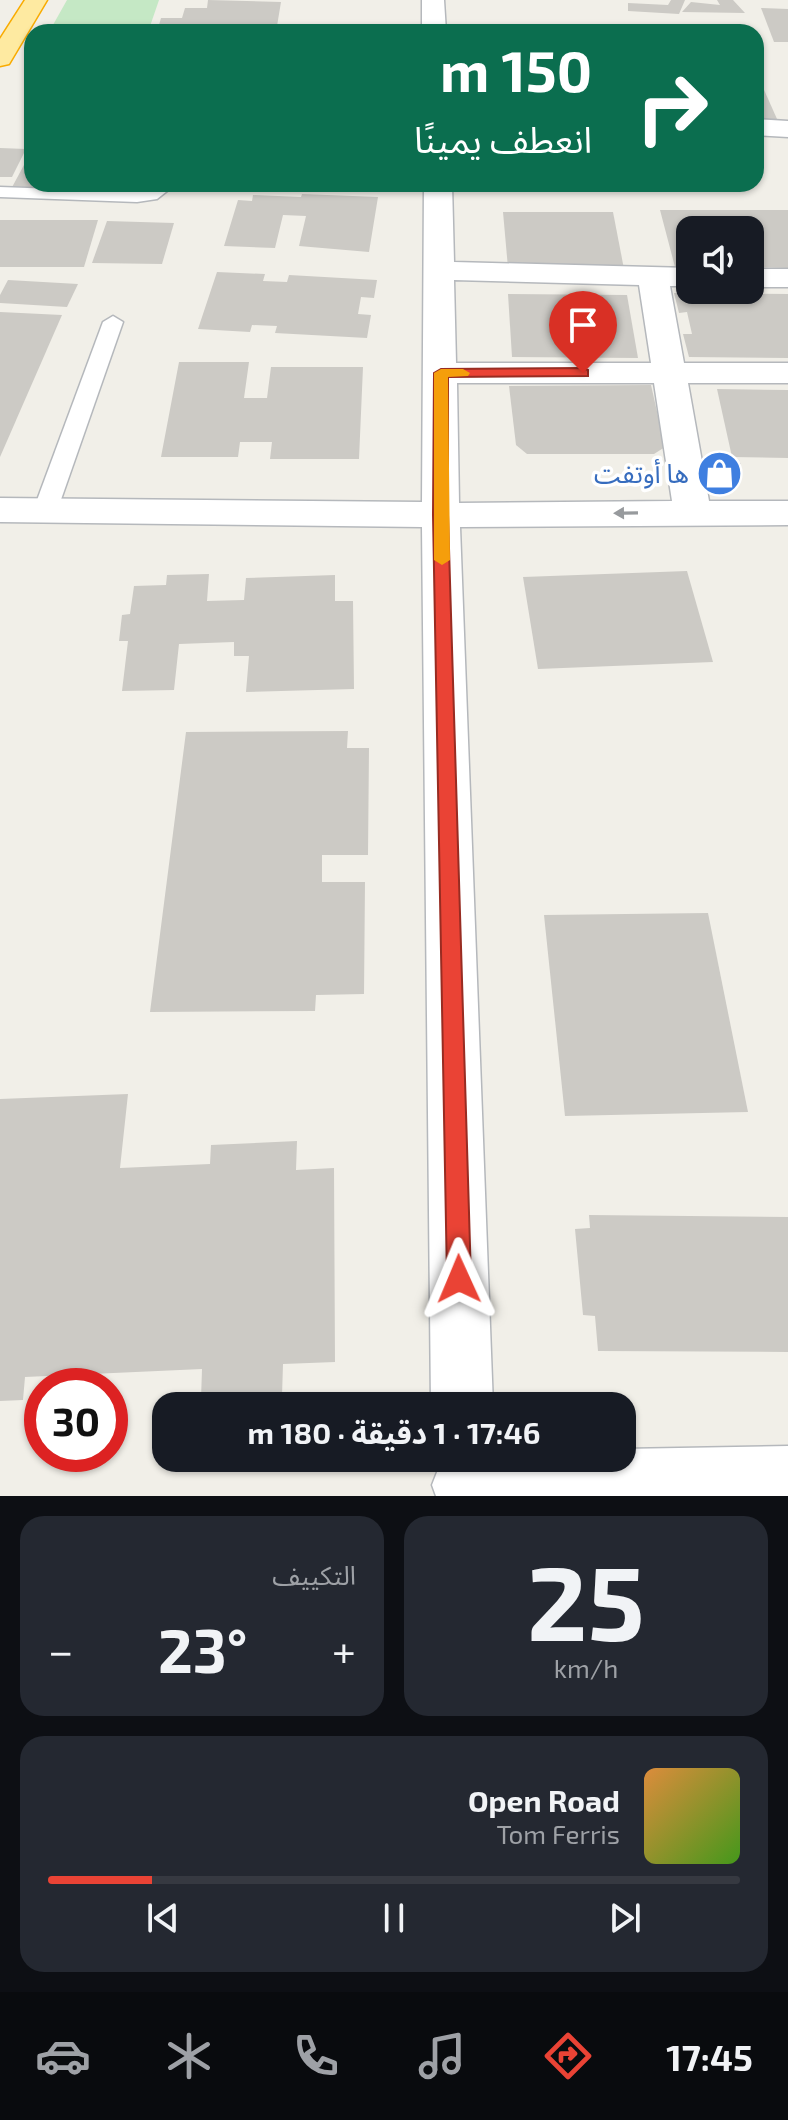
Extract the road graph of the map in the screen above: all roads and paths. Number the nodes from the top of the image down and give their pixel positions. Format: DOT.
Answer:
graph roads {
  1 [pos="433,0"];
  2 [pos="27,2"];
  3 [pos="434,24"];
  4 [pos="0,59"];
  5 [pos="764,128"];
  6 [pos="788,129"];
  7 [pos="0,192"];
  8 [pos="155,192"];
  9 [pos="438,192"];
  10 [pos="441,271"];
  11 [pos="653,276"];
  12 [pos="676,277"];
  13 [pos="764,278"];
  14 [pos="788,278"];
  15 [pos="113,322"];
  16 [pos="669,372"];
  17 [pos="441,373"];
  18 [pos="788,373"];
  19 [pos="0,510"];
  20 [pos="45,511"];
  21 [pos="692,512"];
  22 [pos="788,513"];
  23 [pos="441,515"];
  24 [pos="462,1392"];
  25 [pos="788,1478"];
  26 [pos="464,1480"];
  1 -- 3 [label="street"];
  2 -- 4 [label="highway"];
  5 -- 6 [label="street"];
  7 -- 8 [label="lane"];
  9 -- 10 [label="street"];
  10 -- 11 [label="street"];
  10 -- 17 [label="street"];
  11 -- 12 [label="street"];
  11 -- 16 [label="street"];
  13 -- 14 [label="street"];
  15 -- 20 [label="lane"];
  16 -- 17 [label="street"];
  16 -- 18 [label="street"];
  16 -- 21 [label="street"];
  17 -- 23 [label="street"];
  19 -- 20 [label="street"];
  20 -- 23 [label="street"];
  21 -- 22 [label="street"];
  21 -- 23 [label="street, one-way"];
  23 -- 24 [label="street"];
  25 -- 26 [label="street"];
}
